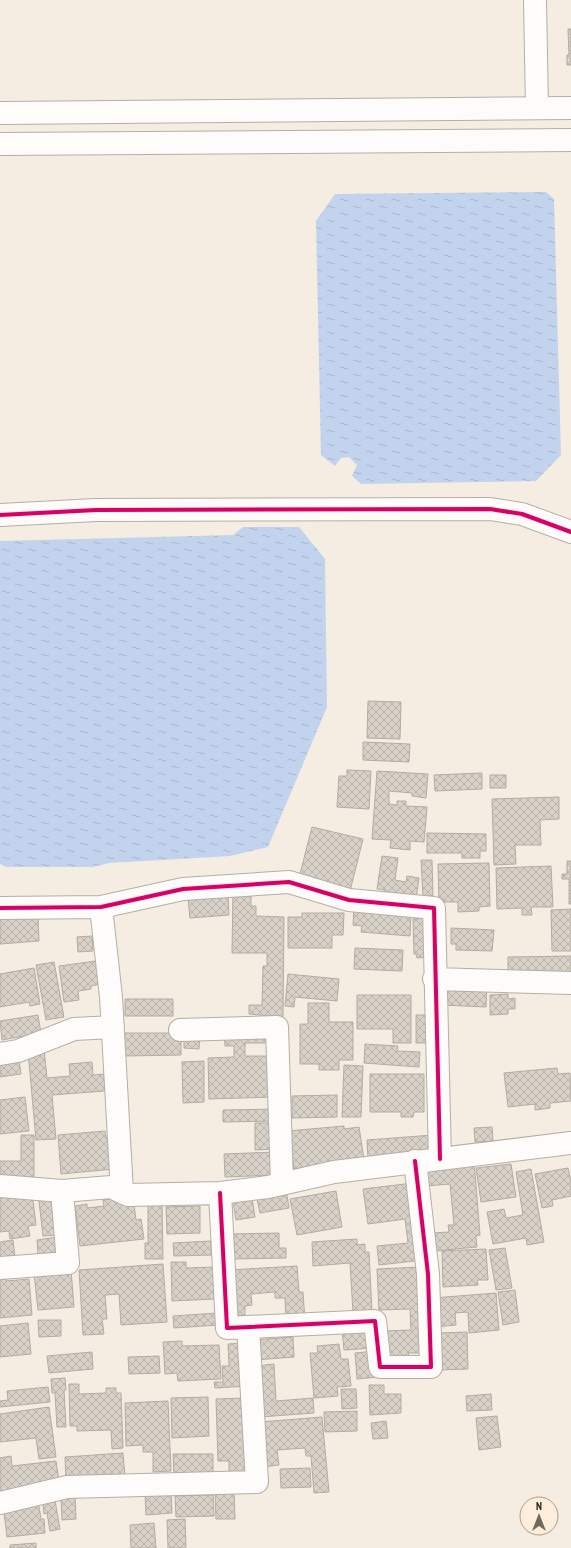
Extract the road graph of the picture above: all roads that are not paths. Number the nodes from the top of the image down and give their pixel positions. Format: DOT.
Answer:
graph roads {
  1 [pos="535,0"];
  2 [pos="537,108"];
  3 [pos="571,108"];
  4 [pos="0,113"];
  5 [pos="571,140"];
  6 [pos="0,144"];
  7 [pos="0,515"];
  8 [pos="571,532"];
  9 [pos="101,907"];
  10 [pos="0,908"];
  11 [pos="434,979"];
  12 [pos="571,983"];
  13 [pos="113,1027"];
  14 [pos="180,1030"];
  15 [pos="0,1054"];
  16 [pos="571,1143"];
  17 [pos="440,1159"];
  18 [pos="415,1161"];
  19 [pos="282,1184"];
  20 [pos="0,1186"];
  21 [pos="62,1191"];
  22 [pos="122,1192"];
  23 [pos="220,1193"];
  24 [pos="0,1268"];
  25 [pos="248,1327"];
  26 [pos="0,1502"];
  1 -- 2 [label="street"];
  2 -- 3 [label="street"];
  2 -- 4 [label="street"];
  5 -- 6 [label="street"];
  7 -- 8 [label="street"];
  9 -- 10 [label="street"];
  9 -- 11 [label="street"];
  9 -- 13 [label="street"];
  11 -- 12 [label="street"];
  11 -- 17 [label="street"];
  13 -- 15 [label="street"];
  13 -- 22 [label="street"];
  14 -- 19 [label="street"];
  16 -- 17 [label="street"];
  17 -- 18 [label="street"];
  18 -- 19 [label="street"];
  18 -- 25 [label="street"];
  19 -- 23 [label="street"];
  20 -- 21 [label="street"];
  21 -- 22 [label="street"];
  21 -- 24 [label="street"];
  22 -- 23 [label="street"];
  23 -- 25 [label="street"];
  25 -- 26 [label="street"];
}
